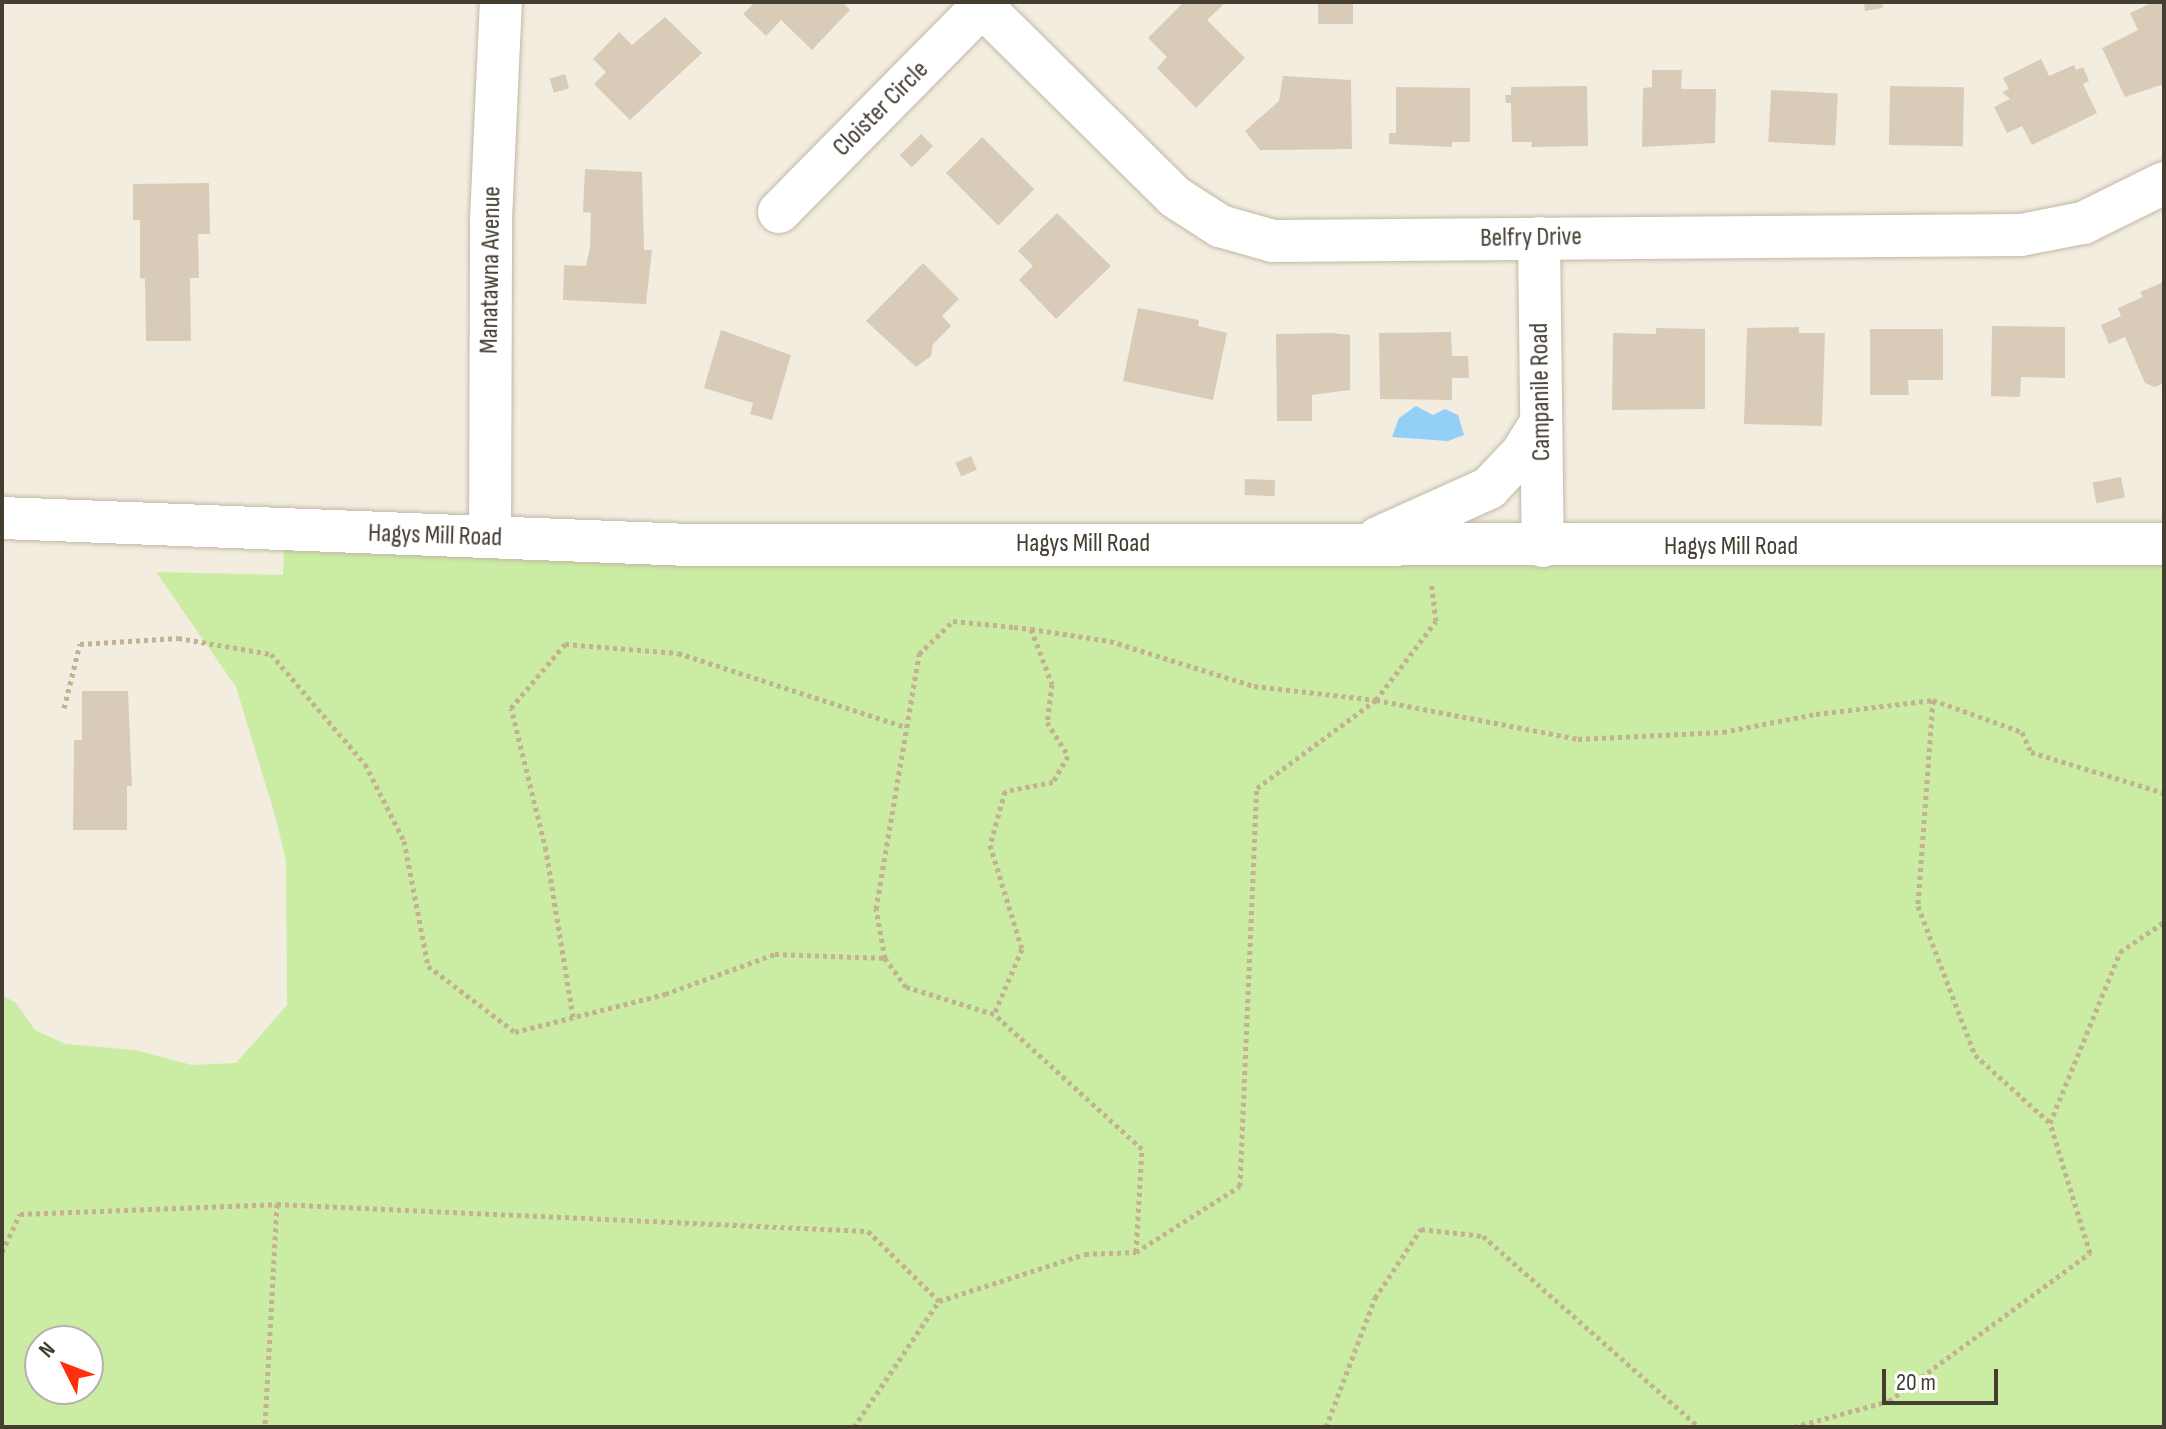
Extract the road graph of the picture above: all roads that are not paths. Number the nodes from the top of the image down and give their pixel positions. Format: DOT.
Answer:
graph roads {
  1 [pos="501,2"];
  2 [pos="980,4"];
  3 [pos="2164,183"];
  4 [pos="779,212"];
  5 [pos="1539,238"];
  6 [pos="1541,422"];
  7 [pos="2,518"];
  8 [pos="490,537"];
  9 [pos="1367,543"];
  10 [pos="2164,544"];
  11 [pos="1543,546"];
  1 -- 8 [label="street, Manatawna Avenue"];
  2 -- 4 [label="street, Cloister Circle"];
  2 -- 5 [label="street, Belfry Drive"];
  3 -- 5 [label="street, Belfry Drive"];
  5 -- 6 [label="street, Campanile Road"];
  6 -- 9 [label="street"];
  6 -- 11 [label="street, Campanile Road"];
  7 -- 8 [label="street, Hagys Mill Road"];
  8 -- 9 [label="street, Hagys Mill Road"];
  9 -- 11 [label="street, Hagys Mill Road"];
  10 -- 11 [label="street, Hagys Mill Road"];
}
